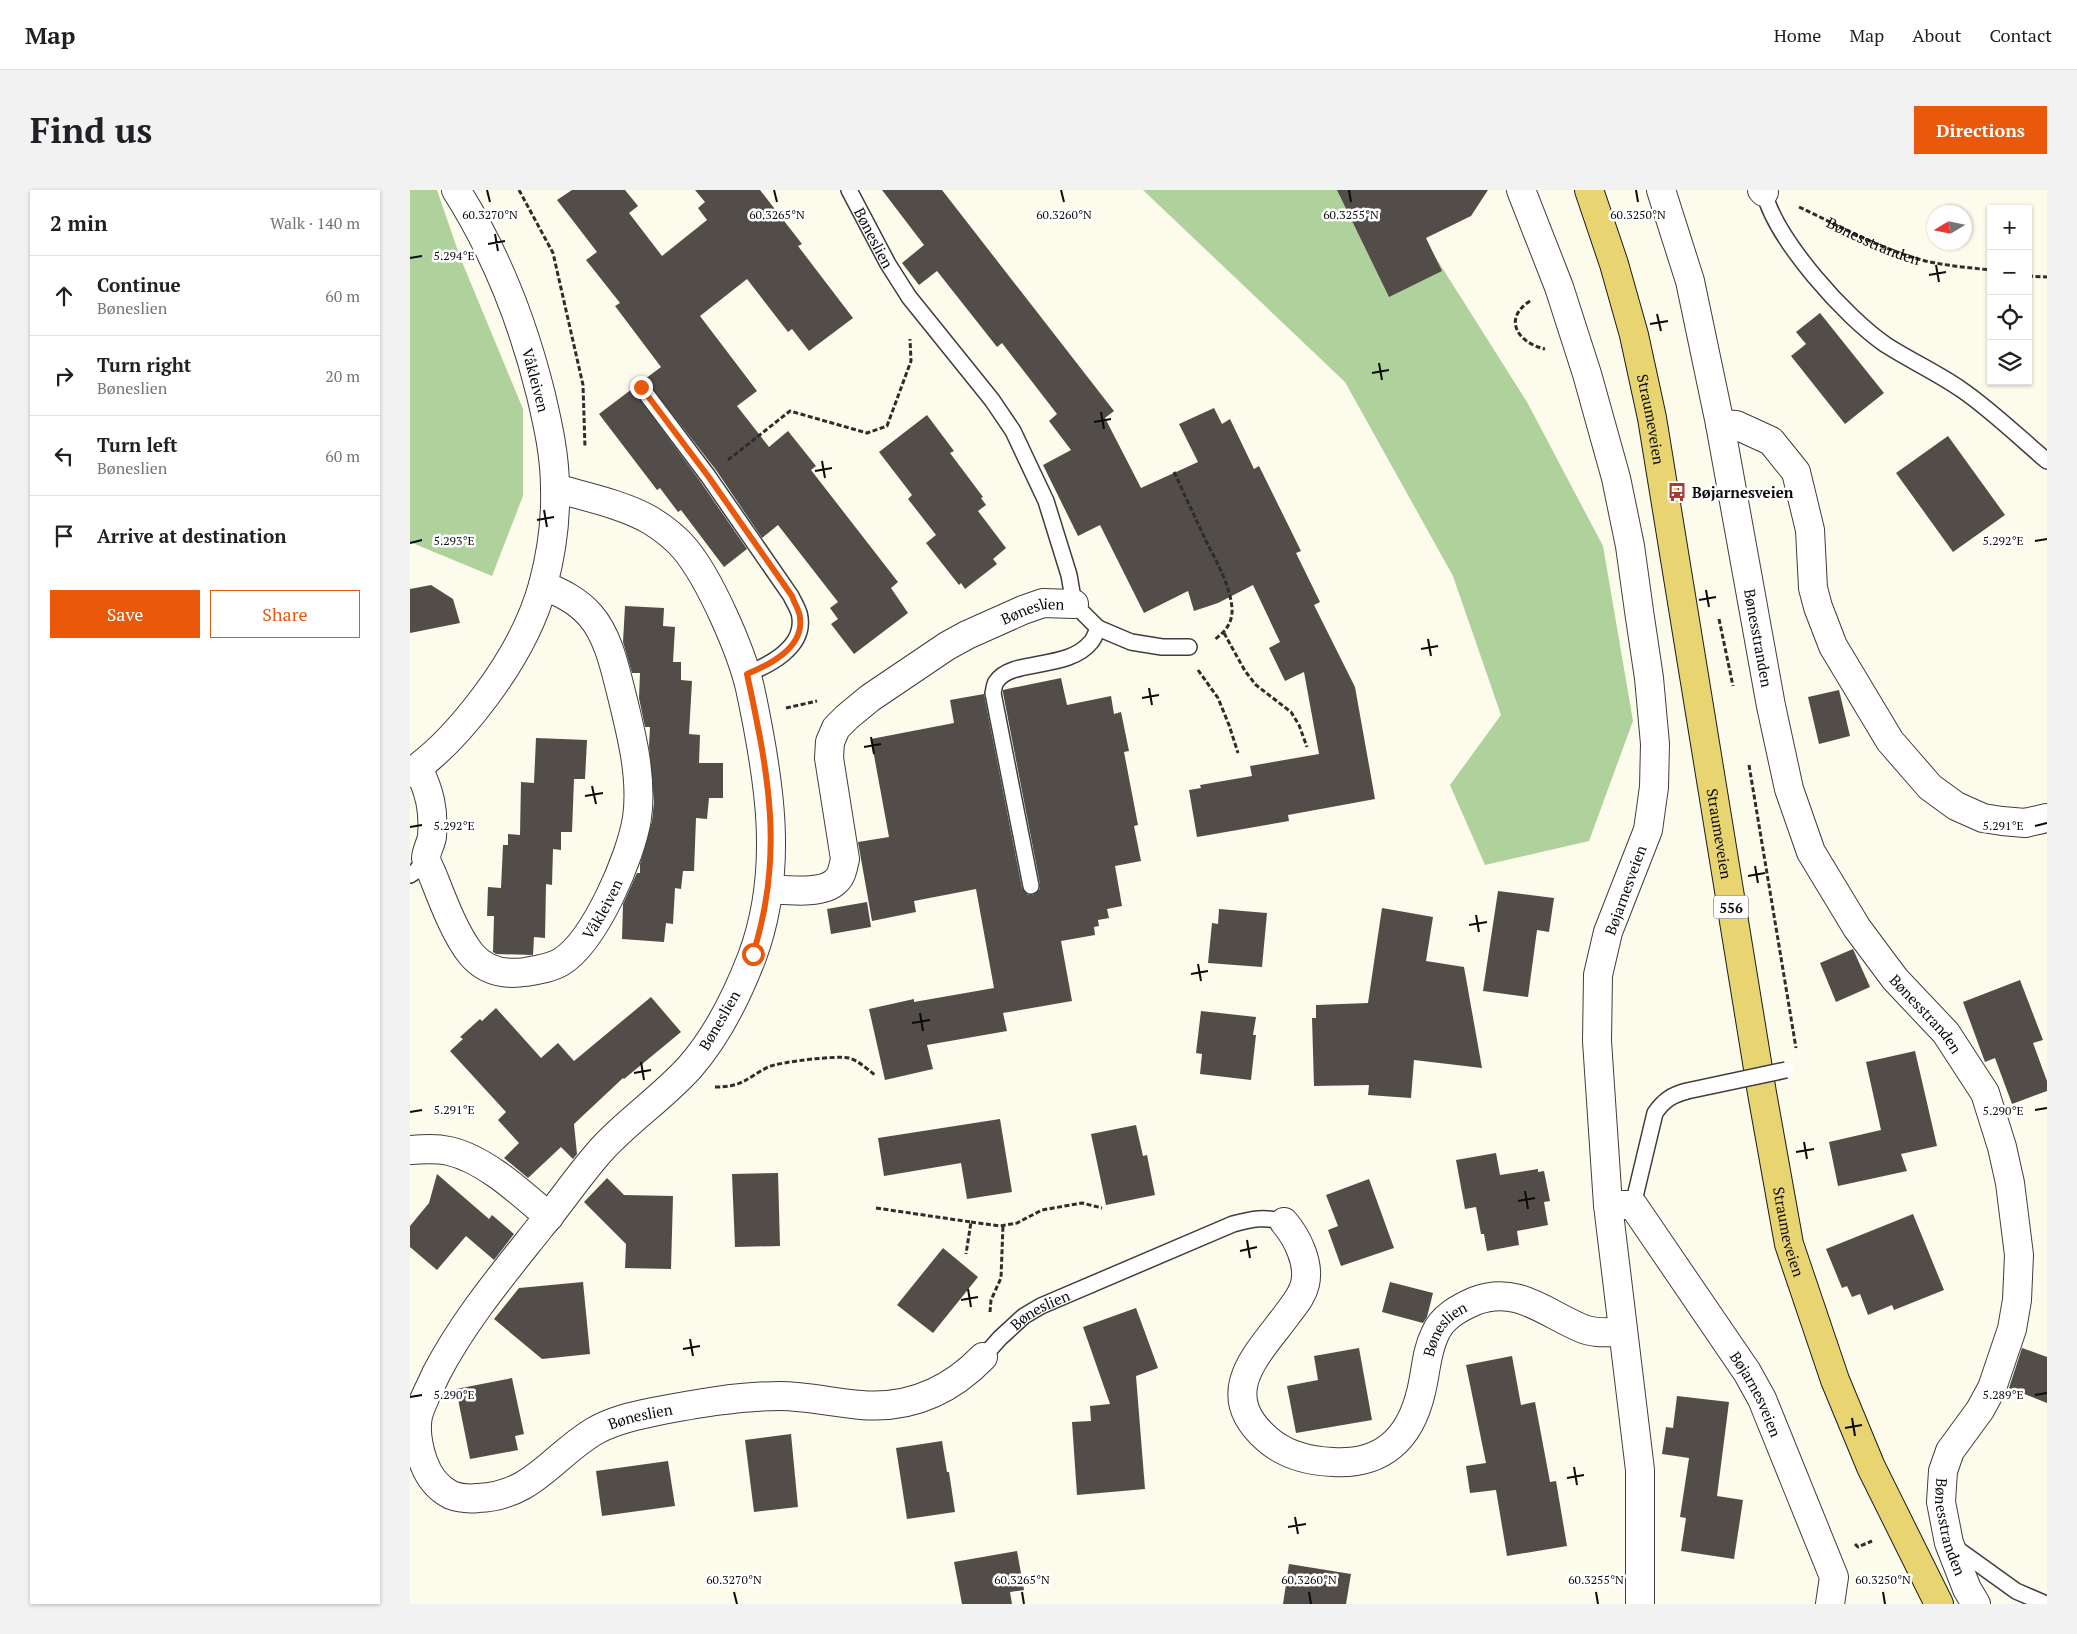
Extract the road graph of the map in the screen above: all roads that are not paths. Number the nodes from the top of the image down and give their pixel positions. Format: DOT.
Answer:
graph roads {
  1 [pos="456,190"];
  2 [pos="849,190"];
  3 [pos="1521,190"];
  4 [pos="1588,190"];
  5 [pos="1661,190"];
  6 [pos="1763,191"];
  7 [pos="641,387"];
  8 [pos="1720,424"];
  9 [pos="2047,461"];
  10 [pos="555,488"];
  11 [pos="543,585"];
  12 [pos="1074,604"];
  13 [pos="1098,628"];
  14 [pos="1188,647"];
  15 [pos="747,674"];
  16 [pos="414,771"];
  17 [pos="2047,818"];
  18 [pos="418,867"];
  19 [pos="1032,886"];
  20 [pos="769,889"];
  21 [pos="1786,1070"];
  22 [pos="410,1150"];
  23 [pos="1620,1205"];
  24 [pos="549,1217"];
  25 [pos="1284,1222"];
  26 [pos="1622,1332"];
  27 [pos="983,1357"];
  28 [pos="1949,1542"];
  29 [pos="1640,1604"];
  30 [pos="1830,1604"];
  31 [pos="1939,1604"];
  32 [pos="1976,1604"];
  33 [pos="2046,1604"];
  1 -- 10 [label="street, Våkleiven"];
  2 -- 12 [label="lane, Bøneslien"];
  3 -- 23 [label="street, Bøjarnesveien"];
  4 -- 31 [label="main road, Straumeveien / 556"];
  5 -- 8 [label="street, Bønesstranden"];
  6 -- 9 [label="lane"];
  7 -- 15 [label="lane"];
  8 -- 17 [label="street"];
  8 -- 28 [label="street, Bønesstranden"];
  10 -- 11 [label="street, Våkleiven"];
  10 -- 15 [label="street, Bøneslien"];
  11 -- 16 [label="street, Våkleiven"];
  11 -- 18 [label="street, Våkleiven"];
  12 -- 13 [label="lane"];
  12 -- 20 [label="street, Bøneslien"];
  13 -- 14 [label="lane"];
  13 -- 19 [label="lane"];
  15 -- 20 [label="street, Bøneslien"];
  16 -- 18 [label="street, Våkleiven"];
  20 -- 24 [label="street, Bøneslien"];
  21 -- 23 [label="lane, Bøjarnesveien, bridge"];
  22 -- 24 [label="street"];
  23 -- 26 [label="street, Bøjarnesveien"];
  23 -- 30 [label="street, Bøjarnesveien"];
  24 -- 27 [label="street, Bøneslien"];
  25 -- 26 [label="street, Bøneslien"];
  25 -- 27 [label="lane, Bøneslien"];
  26 -- 29 [label="street, Bøjarnesveien"];
  28 -- 32 [label="street, Bønesstranden"];
  28 -- 33 [label="lane"];
}
